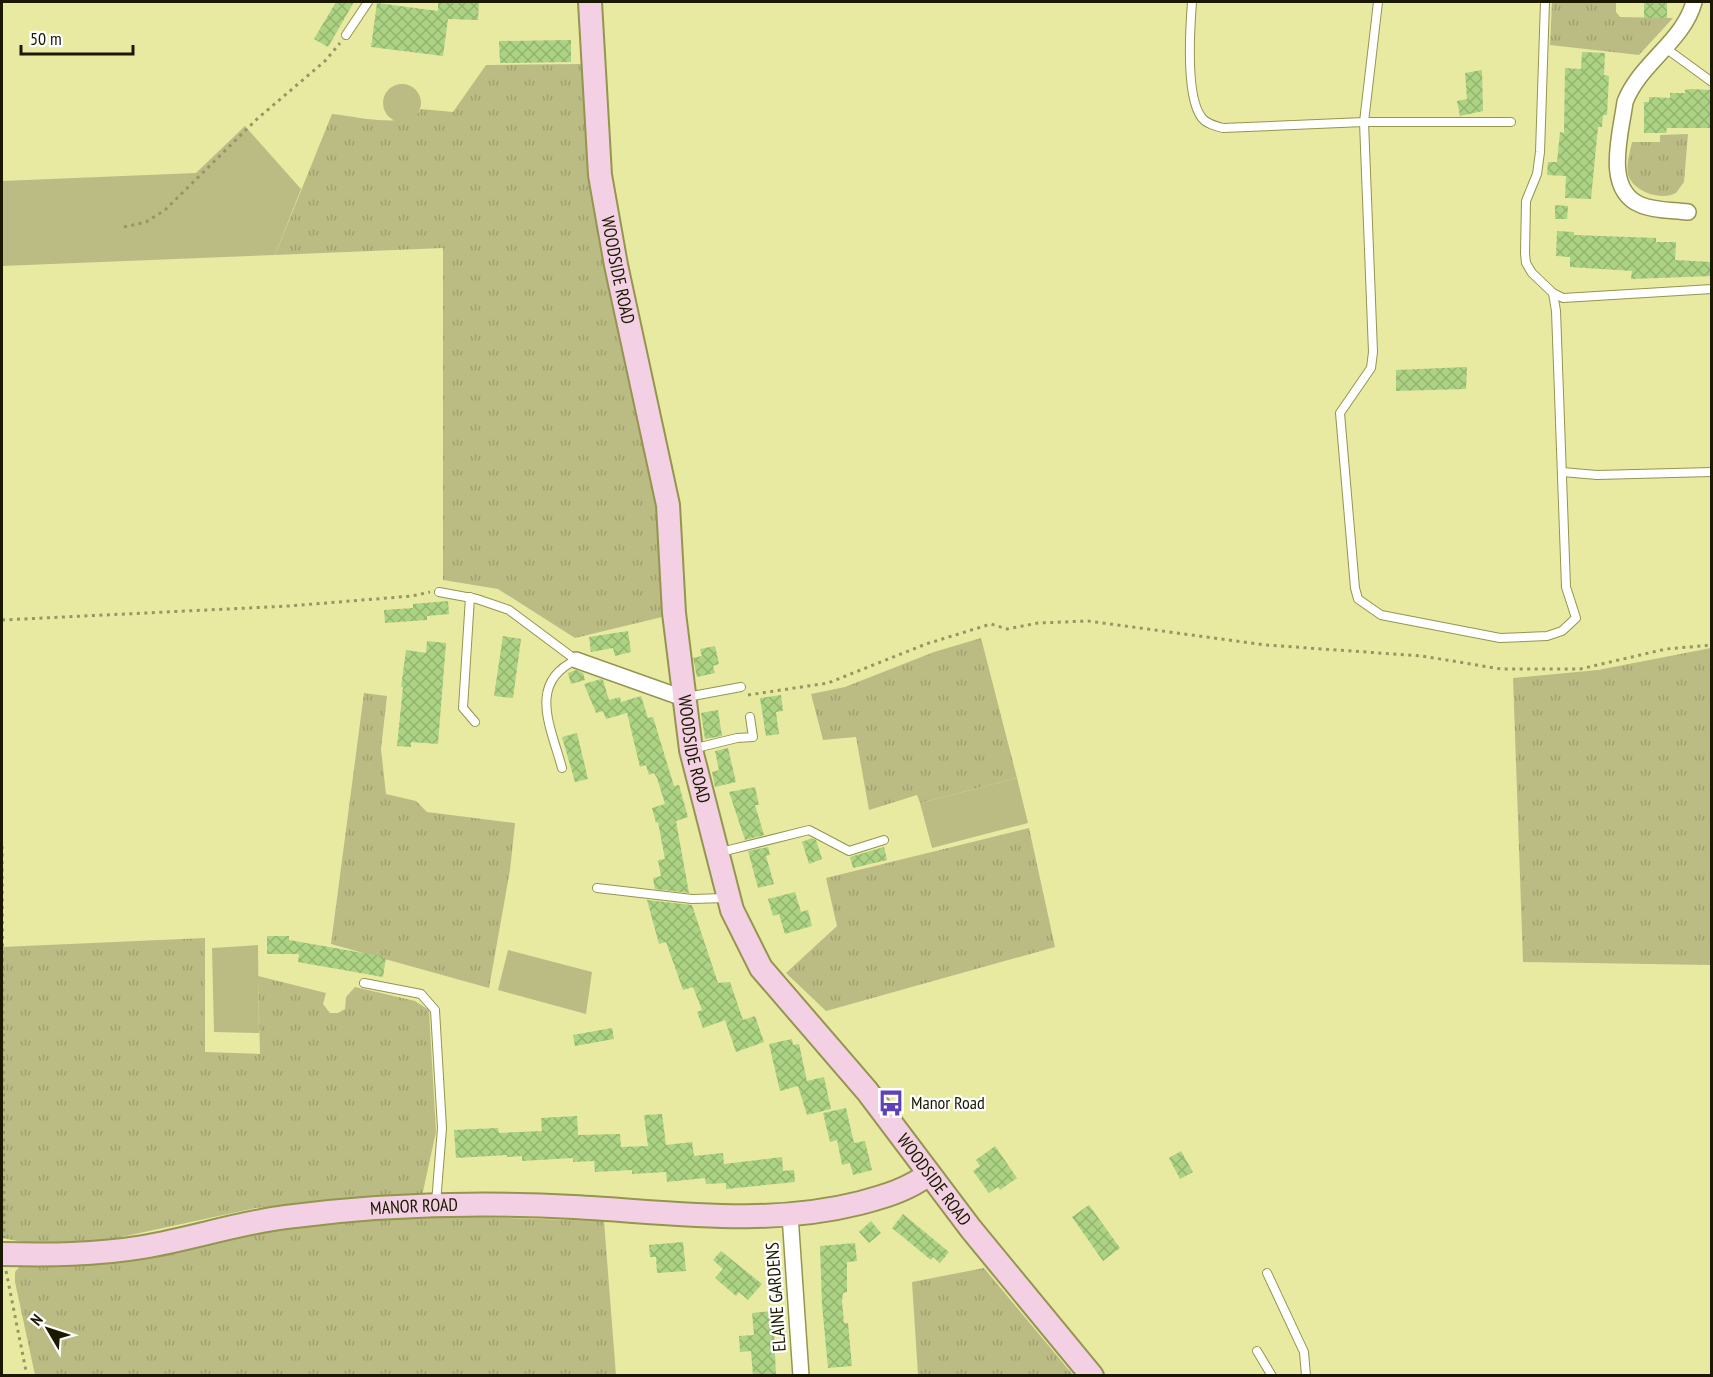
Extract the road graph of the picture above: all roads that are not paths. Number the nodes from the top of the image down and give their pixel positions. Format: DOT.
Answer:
graph roads {
  1 [pos="368,2"];
  2 [pos="590,2"];
  3 [pos="1192,2"];
  4 [pos="1378,2"];
  5 [pos="1545,2"];
  6 [pos="1694,2"];
  7 [pos="346,35"];
  8 [pos="1664,47"];
  9 [pos="1712,82"];
  10 [pos="1364,122"];
  11 [pos="1511,122"];
  12 [pos="1688,212"];
  13 [pos="1712,289"];
  14 [pos="1553,293"];
  15 [pos="1562,472"];
  16 [pos="1712,472"];
  17 [pos="439,592"];
  18 [pos="470,597"];
  19 [pos="576,660"];
  20 [pos="741,687"];
  21 [pos="683,698"];
  22 [pos="750,717"];
  23 [pos="475,722"];
  24 [pos="691,750"];
  25 [pos="562,768"];
  26 [pos="884,840"];
  27 [pos="716,853"];
  28 [pos="597,888"];
  29 [pos="728,897"];
  30 [pos="364,983"];
  31 [pos="929,1174"];
  32 [pos="436,1208"];
  33 [pos="790,1215"];
  34 [pos="2,1254"];
  35 [pos="1267,1273"];
  36 [pos="1257,1352"];
  37 [pos="801,1376"];
  38 [pos="1092,1376"];
  39 [pos="1272,1376"];
  40 [pos="1306,1376"];
  1 -- 7 [label="lane"];
  2 -- 21 [label="street, WOODSIDE ROAD"];
  3 -- 10 [label="lane"];
  4 -- 10 [label="lane"];
  5 -- 14 [label="lane"];
  6 -- 8 [label="street"];
  8 -- 9 [label="lane"];
  8 -- 12 [label="street"];
  10 -- 11 [label="lane"];
  10 -- 15 [label="lane"];
  13 -- 14 [label="lane"];
  14 -- 15 [label="lane"];
  15 -- 16 [label="lane"];
  17 -- 18 [label="lane"];
  18 -- 19 [label="lane"];
  18 -- 23 [label="lane"];
  19 -- 21 [label="street"];
  19 -- 25 [label="lane"];
  20 -- 21 [label="lane"];
  21 -- 24 [label="street, WOODSIDE ROAD"];
  22 -- 24 [label="lane"];
  24 -- 27 [label="street, WOODSIDE ROAD"];
  26 -- 27 [label="lane"];
  27 -- 29 [label="street, WOODSIDE ROAD"];
  28 -- 29 [label="lane"];
  29 -- 31 [label="street, WOODSIDE ROAD"];
  30 -- 32 [label="lane"];
  31 -- 33 [label="street, MANOR ROAD"];
  31 -- 38 [label="street, WOODSIDE ROAD"];
  32 -- 33 [label="street, MANOR ROAD"];
  32 -- 34 [label="street, MANOR ROAD"];
  33 -- 37 [label="street, ELAINE GARDENS"];
  35 -- 40 [label="lane"];
  36 -- 39 [label="lane"];
}
